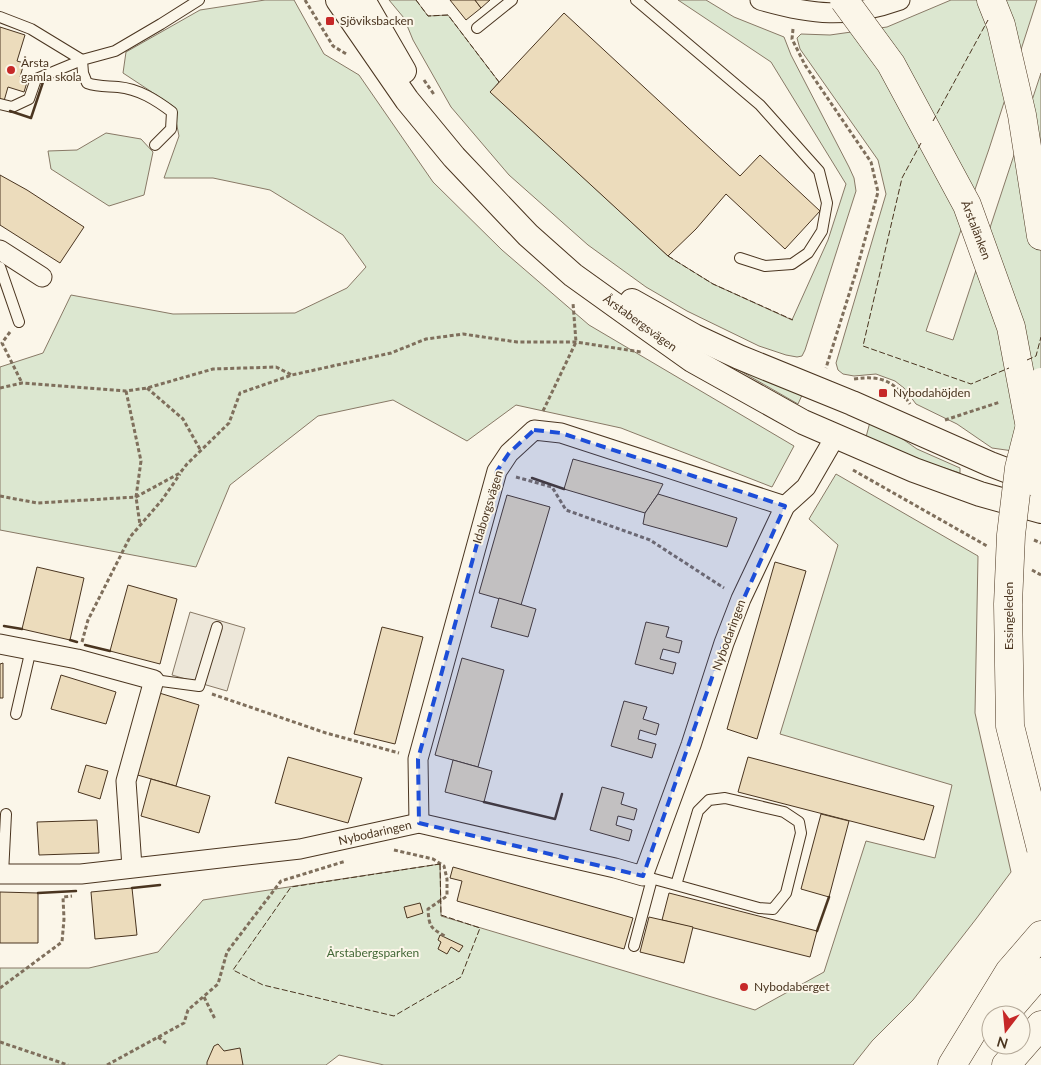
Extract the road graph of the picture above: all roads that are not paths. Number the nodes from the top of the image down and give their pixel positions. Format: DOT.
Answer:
graph roads {
  1 [pos="199,0"];
  2 [pos="338,0"];
  3 [pos="364,0"];
  4 [pos="512,0"];
  5 [pos="636,0"];
  6 [pos="760,0"];
  7 [pos="844,0"];
  8 [pos="900,0"];
  9 [pos="991,0"];
  10 [pos="0,17"];
  11 [pos="477,28"];
  12 [pos="82,60"];
  13 [pos="0,104"];
  14 [pos="155,145"];
  15 [pos="1041,236"];
  16 [pos="0,250"];
  17 [pos="740,258"];
  18 [pos="0,267"];
  19 [pos="42,277"];
  20 [pos="18,322"];
  21 [pos="1041,382"];
  22 [pos="852,403"];
  23 [pos="835,437"];
  24 [pos="1041,485"];
  25 [pos="785,506"];
  26 [pos="1041,511"];
  27 [pos="216,628"];
  28 [pos="0,644"];
  29 [pos="30,649"];
  30 [pos="154,680"];
  31 [pos="16,714"];
  32 [pos="6,814"];
  33 [pos="420,823"];
  34 [pos="1041,849"];
  35 [pos="132,868"];
  36 [pos="2,874"];
  37 [pos="648,878"];
  38 [pos="676,885"];
  39 [pos="1041,935"];
  40 [pos="634,946"];
  41 [pos="1041,972"];
  42 [pos="1013,1005"];
  43 [pos="1041,1025"];
  44 [pos="981,1042"];
  45 [pos="952,1065"];
  46 [pos="963,1065"];
  47 [pos="1006,1065"];
  1 -- 12 [label="lane"];
  2 -- 23 [label="street, Årstabergsvägen"];
  3 -- 22 [label="street, Årstabergsvägen"];
  4 -- 11 [label="lane"];
  5 -- 17 [label="lane"];
  6 -- 8 [label="street"];
  7 -- 24 [label="main road, Årstalänken, bridge"];
  9 -- 15 [label="main road"];
  10 -- 12 [label="lane"];
  12 -- 13 [label="lane"];
  12 -- 14 [label="lane"];
  16 -- 19 [label="street"];
  18 -- 20 [label="lane"];
  21 -- 34 [label="main road, Essingeleden, bridge"];
  22 -- 23 [label="street"];
  22 -- 24 [label="street, Årstabergsvägen"];
  23 -- 25 [label="street, Nybodaringen"];
  23 -- 26 [label="street, Årstabergsvägen"];
  25 -- 33 [label="street, Idaborgsvägen"];
  25 -- 37 [label="street, Nybodaringen"];
  27 -- 30 [label="lane"];
  28 -- 29 [label="street"];
  29 -- 30 [label="street"];
  29 -- 31 [label="lane"];
  30 -- 35 [label="street"];
  32 -- 36 [label="lane"];
  33 -- 35 [label="street, Nybodaringen"];
  33 -- 37 [label="street, Nybodaringen"];
  35 -- 36 [label="street, Nybodaringen"];
  37 -- 38 [label="lane, Nybodaringen"];
  37 -- 40 [label="lane"];
  38 -- 38 [label="lane, Nybodaringen"];
  39 -- 45 [label="main road"];
  41 -- 42 [label="main road"];
  43 -- 47 [label="main road"];
  44 -- 46 [label="main road"];
}
